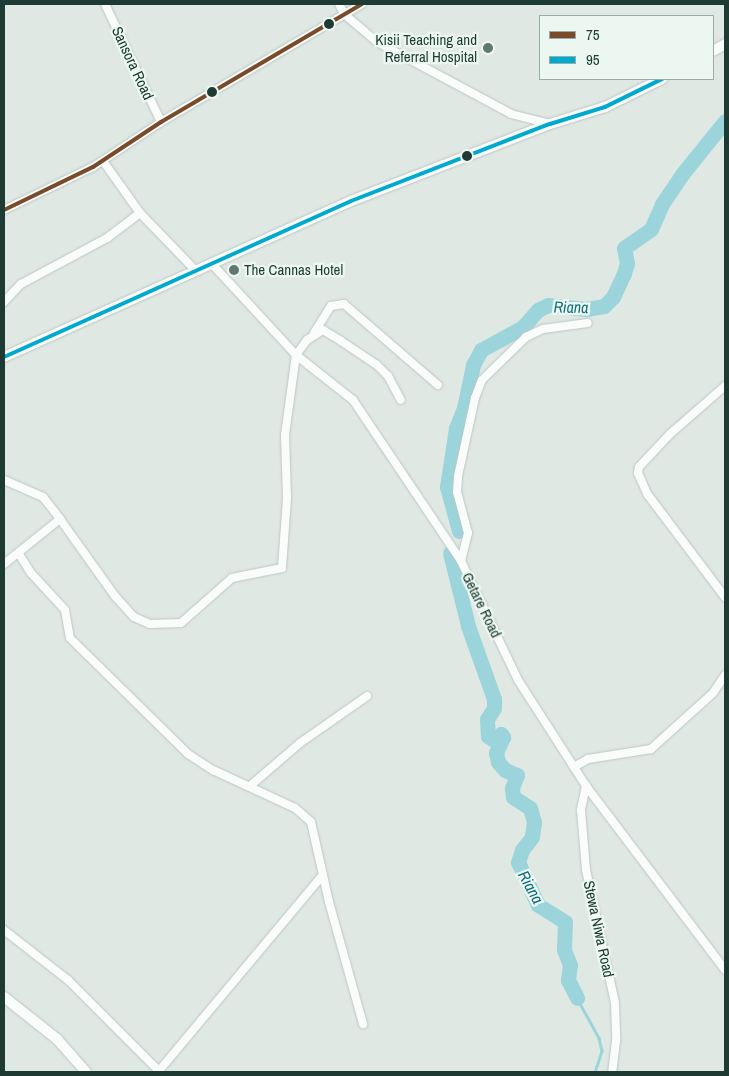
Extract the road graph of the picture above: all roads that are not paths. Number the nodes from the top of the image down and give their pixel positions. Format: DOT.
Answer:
graph roads {
  1 [pos="105,4"];
  2 [pos="339,4"];
  3 [pos="362,4"];
  4 [pos="344,14"];
  5 [pos="725,44"];
  6 [pos="714,50"];
  7 [pos="660,80"];
  8 [pos="161,122"];
  9 [pos="550,124"];
  10 [pos="103,161"];
  11 [pos="4,210"];
  12 [pos="140,213"];
  13 [pos="212,264"];
  14 [pos="195,270"];
  15 [pos="4,302"];
  16 [pos="588,323"];
  17 [pos="314,333"];
  18 [pos="296,355"];
  19 [pos="4,357"];
  20 [pos="438,385"];
  21 [pos="725,390"];
  22 [pos="401,400"];
  23 [pos="4,480"];
  24 [pos="60,519"];
  25 [pos="19,554"];
  26 [pos="461,561"];
  27 [pos="4,564"];
  28 [pos="725,596"];
  29 [pos="725,675"];
  30 [pos="367,696"];
  31 [pos="574,767"];
  32 [pos="250,786"];
  33 [pos="586,786"];
  34 [pos="323,874"];
  35 [pos="4,930"];
  36 [pos="725,970"];
  37 [pos="4,997"];
  38 [pos="363,1024"];
  39 [pos="86,1072"];
  40 [pos="159,1072"];
  41 [pos="612,1072"];
  1 -- 8 [label="street, Sansora Road"];
  2 -- 4 [label="street"];
  3 -- 4 [label="street"];
  4 -- 8 [label="street"];
  4 -- 9 [label="street"];
  5 -- 6 [label="street"];
  7 -- 9 [label="street"];
  8 -- 10 [label="street"];
  9 -- 13 [label="street"];
  10 -- 11 [label="street"];
  10 -- 12 [label="street"];
  12 -- 14 [label="street"];
  12 -- 15 [label="street"];
  13 -- 14 [label="street"];
  13 -- 18 [label="street, Getare Road"];
  14 -- 19 [label="street"];
  16 -- 26 [label="street"];
  17 -- 18 [label="street"];
  17 -- 20 [label="street"];
  17 -- 22 [label="street"];
  18 -- 24 [label="street"];
  18 -- 26 [label="street, Getare Road"];
  21 -- 28 [label="street"];
  23 -- 24 [label="street"];
  24 -- 25 [label="street"];
  25 -- 27 [label="street"];
  25 -- 32 [label="street"];
  26 -- 31 [label="street, Getare Road"];
  29 -- 31 [label="street"];
  30 -- 32 [label="street"];
  31 -- 33 [label="street, Getare Road"];
  32 -- 34 [label="street"];
  33 -- 36 [label="street, Getare Road"];
  33 -- 41 [label="street, Stewa Niwa Road"];
  34 -- 38 [label="street"];
  34 -- 40 [label="street"];
  35 -- 40 [label="street"];
  37 -- 39 [label="street"];
}
